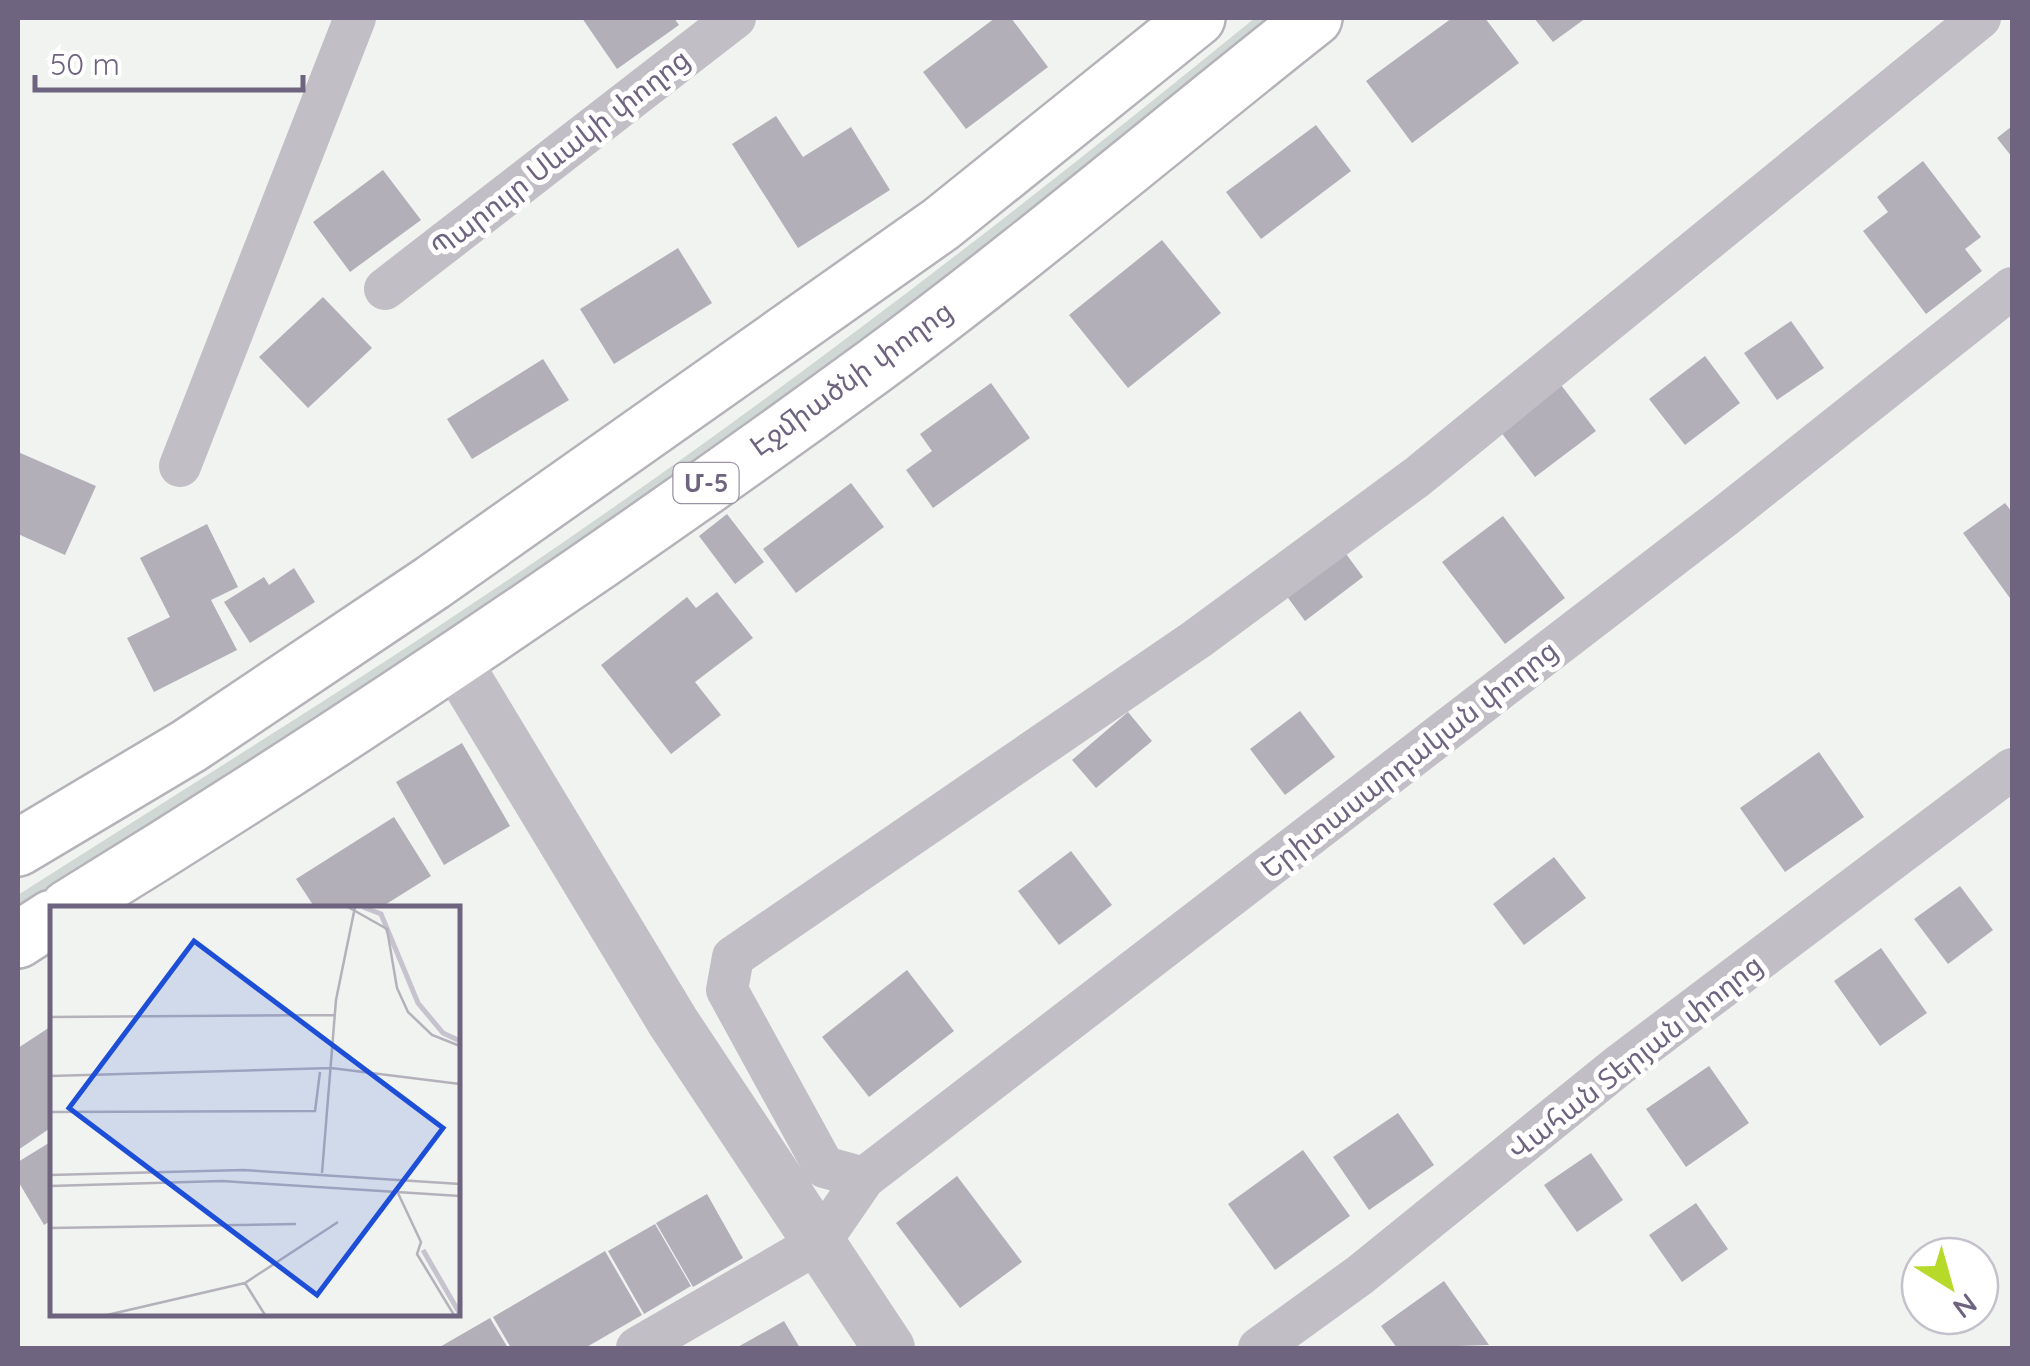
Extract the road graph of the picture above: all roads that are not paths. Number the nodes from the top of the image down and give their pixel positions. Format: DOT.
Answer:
graph roads {
  1 [pos="355,18"];
  2 [pos="735,18"];
  3 [pos="1197,18"];
  4 [pos="1314,18"];
  5 [pos="1980,18"];
  6 [pos="2012,288"];
  7 [pos="384,290"];
  8 [pos="180,466"];
  9 [pos="454,659"];
  10 [pos="2012,769"];
  11 [pos="18,848"];
  12 [pos="71,906"];
  13 [pos="50,919"];
  14 [pos="18,940"];
  15 [pos="864,1178"];
  16 [pos="820,1242"];
  17 [pos="637,1348"];
  18 [pos="889,1348"];
  19 [pos="1259,1348"];
  1 -- 8 [label="street"];
  2 -- 7 [label="street, Պարույր Սևակի փողոց"];
  3 -- 11 [label="highway, Մ-5"];
  4 -- 9 [label="highway, Էջմիածնի փողոց / Մ-5"];
  5 -- 15 [label="street"];
  6 -- 15 [label="street, Երիտասարդական փողոց"];
  9 -- 12 [label="highway, Էջմիածնի փողոց / Մ-5"];
  9 -- 16 [label="street"];
  10 -- 19 [label="street, Վահան Տերյան փողոց"];
  13 -- 14 [label="highway"];
  15 -- 16 [label="street, Երիտասարդական փողոց"];
  16 -- 17 [label="street"];
  16 -- 18 [label="street"];
}
